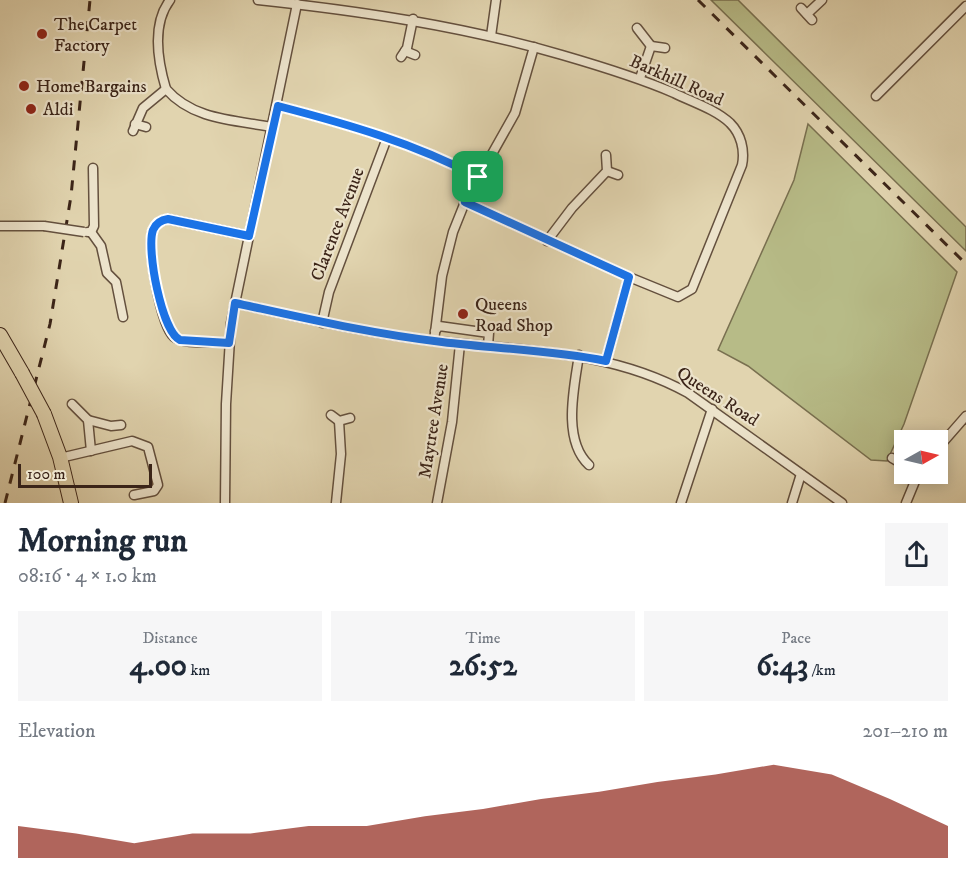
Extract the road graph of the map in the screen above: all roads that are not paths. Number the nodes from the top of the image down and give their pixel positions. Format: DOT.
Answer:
graph roads {
  1 [pos="170,0"];
  2 [pos="258,0"];
  3 [pos="496,0"];
  4 [pos="822,0"];
  5 [pos="313,3"];
  6 [pos="297,4"];
  7 [pos="966,6"];
  8 [pos="807,14"];
  9 [pos="413,19"];
  10 [pos="637,28"];
  11 [pos="491,36"];
  12 [pos="651,46"];
  13 [pos="534,47"];
  14 [pos="665,48"];
  15 [pos="415,55"];
  16 [pos="640,78"];
  17 [pos="166,89"];
  18 [pos="876,96"];
  19 [pos="278,106"];
  20 [pos="146,127"];
  21 [pos="272,127"];
  22 [pos="387,138"];
  23 [pos="606,155"];
  24 [pos="93,168"];
  25 [pos="607,171"];
  26 [pos="618,175"];
  27 [pos="478,177"];
  28 [pos="465,202"];
  29 [pos="0,226"];
  30 [pos="88,232"];
  31 [pos="249,236"];
  32 [pos="547,241"];
  33 [pos="629,277"];
  34 [pos="235,303"];
  35 [pos="123,317"];
  36 [pos="322,323"];
  37 [pos="436,329"];
  38 [pos="2,343"];
  39 [pos="229,343"];
  40 [pos="460,344"];
  41 [pos="488,346"];
  42 [pos="579,356"];
  43 [pos="606,361"];
  44 [pos="72,404"];
  45 [pos="712,409"];
  46 [pos="331,415"];
  47 [pos="966,416"];
  48 [pos="350,418"];
  49 [pos="88,420"];
  50 [pos="339,421"];
  51 [pos="121,425"];
  52 [pos="948,437"];
  53 [pos="91,451"];
  54 [pos="60,458"];
  55 [pos="590,465"];
  56 [pos="801,474"];
  57 [pos="914,484"];
  58 [pos="134,495"];
  59 [pos="71,503"];
  60 [pos="225,503"];
  61 [pos="336,503"];
  62 [pos="437,503"];
  63 [pos="681,503"];
  64 [pos="792,503"];
  65 [pos="842,503"];
  66 [pos="906,503"];
  1 -- 17 [label="street"];
  2 -- 6 [label="street, Barkhill Road"];
  3 -- 11 [label="street"];
  4 -- 8 [label="street"];
  5 -- 6 [label="street, Barkhill Road"];
  5 -- 9 [label="street, Barkhill Road"];
  6 -- 19 [label="street"];
  7 -- 18 [label="street"];
  9 -- 11 [label="street, Barkhill Road"];
  9 -- 15 [label="street"];
  10 -- 12 [label="street"];
  11 -- 13 [label="street, Barkhill Road"];
  12 -- 14 [label="street"];
  12 -- 16 [label="street"];
  13 -- 16 [label="street, Barkhill Road"];
  13 -- 27 [label="street"];
  16 -- 33 [label="street, Barkhill Road"];
  17 -- 20 [label="street"];
  17 -- 21 [label="street"];
  19 -- 21 [label="street"];
  19 -- 22 [label="street"];
  21 -- 31 [label="street"];
  22 -- 27 [label="street"];
  22 -- 36 [label="street, Clarence Avenue"];
  23 -- 25 [label="street"];
  24 -- 30 [label="street"];
  25 -- 26 [label="street"];
  25 -- 32 [label="street"];
  27 -- 28 [label="street"];
  28 -- 32 [label="street, Barkhill Road"];
  28 -- 37 [label="street"];
  29 -- 30 [label="street, bridge"];
  30 -- 35 [label="street"];
  31 -- 34 [label="street"];
  31 -- 39 [label="street"];
  32 -- 33 [label="street, Barkhill Road"];
  33 -- 43 [label="street"];
  34 -- 36 [label="street, Queens Road"];
  34 -- 39 [label="street"];
  36 -- 37 [label="street, Queens Road"];
  37 -- 40 [label="street, Queens Road"];
  37 -- 41 [label="street, Queens Road"];
  38 -- 54 [label="highway, bridge"];
  39 -- 60 [label="street"];
  40 -- 41 [label="street, Queens Road"];
  40 -- 62 [label="street, Maytree Avenue"];
  41 -- 42 [label="street, Queens Road"];
  42 -- 43 [label="street, Queens Road"];
  42 -- 55 [label="street"];
  43 -- 45 [label="street, Queens Road"];
  44 -- 49 [label="street"];
  45 -- 56 [label="street, Queens Road"];
  45 -- 63 [label="street"];
  46 -- 50 [label="street"];
  47 -- 52 [label="street"];
  48 -- 50 [label="street"];
  49 -- 51 [label="street"];
  49 -- 53 [label="street"];
  50 -- 61 [label="street"];
  53 -- 54 [label="street"];
  53 -- 58 [label="street"];
  54 -- 59 [label="highway"];
  56 -- 64 [label="street"];
  56 -- 65 [label="street, Queens Road"];
  57 -- 66 [label="street"];
}
